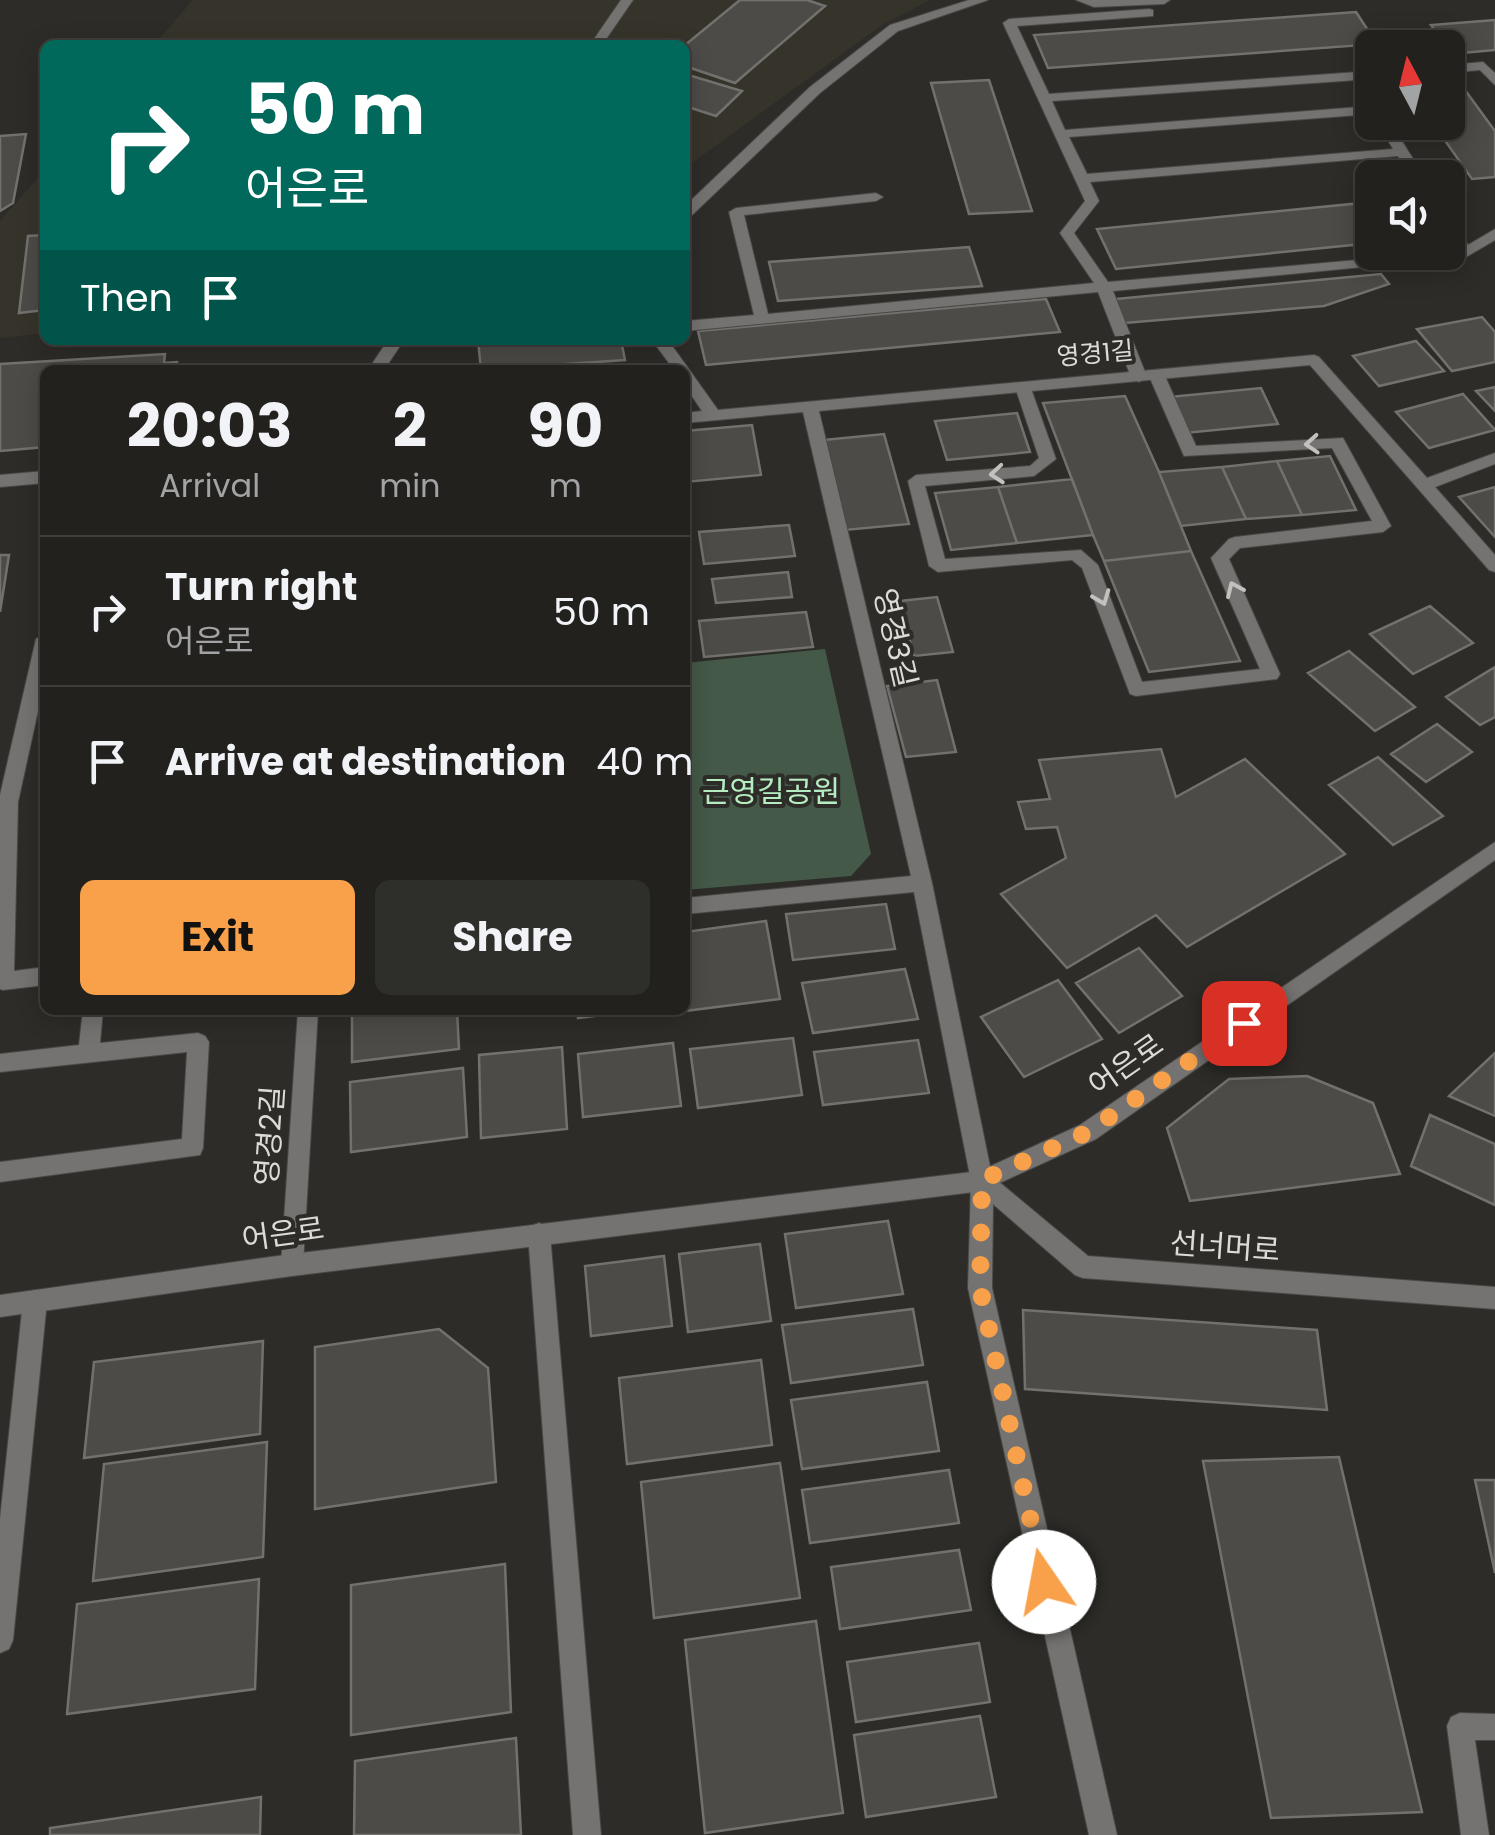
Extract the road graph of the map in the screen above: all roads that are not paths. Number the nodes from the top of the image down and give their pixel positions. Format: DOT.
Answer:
graph roads {
  1 [pos="627,0"];
  2 [pos="982,0"];
  3 [pos="1082,0"];
  4 [pos="1164,0"];
  5 [pos="1149,14"];
  6 [pos="599,40"];
  7 [pos="1465,68"];
  8 [pos="1354,76"];
  9 [pos="1495,80"];
  10 [pos="1044,98"];
  11 [pos="1355,109"];
  12 [pos="1061,134"];
  13 [pos="1394,140"];
  14 [pos="1402,152"];
  15 [pos="1407,160"];
  16 [pos="1082,179"];
  17 [pos="876,196"];
  18 [pos="690,209"];
  19 [pos="1495,233"];
  20 [pos="1466,253"];
  21 [pos="1104,287"];
  22 [pos="762,319"];
  23 [pos="690,326"];
  24 [pos="1148,376"];
  25 [pos="690,382"];
  26 [pos="1023,387"];
  27 [pos="810,407"];
  28 [pos="714,416"];
  29 [pos="690,418"];
  30 [pos="1495,458"];
  31 [pos="40,477"];
  32 [pos="0,481"];
  33 [pos="1424,485"];
  34 [pos="1495,566"];
  35 [pos="40,661"];
  36 [pos="1495,850"];
  37 [pos="922,882"];
  38 [pos="690,905"];
  39 [pos="40,977"];
  40 [pos="92,1015"];
  41 [pos="308,1015"];
  42 [pos="89,1053"];
  43 [pos="0,1063"];
  44 [pos="0,1172"];
  45 [pos="982,1180"];
  46 [pos="540,1234"];
  47 [pos="292,1265"];
  48 [pos="1495,1298"];
  49 [pos="35,1301"];
  50 [pos="0,1306"];
  51 [pos="0,1640"];
  52 [pos="1495,1727"];
  53 [pos="587,1835"];
  54 [pos="1103,1835"];
  55 [pos="1476,1835"];
  1 -- 6 [label="street"];
  2 -- 18 [label="street"];
  3 -- 4 [label="street"];
  5 -- 10 [label="street"];
  7 -- 9 [label="street"];
  8 -- 10 [label="street"];
  10 -- 12 [label="street"];
  11 -- 12 [label="street"];
  12 -- 16 [label="street"];
  13 -- 14 [label="street"];
  14 -- 15 [label="street"];
  14 -- 16 [label="street"];
  16 -- 21 [label="street"];
  17 -- 22 [label="street"];
  19 -- 20 [label="street"];
  20 -- 21 [label="street"];
  21 -- 22 [label="street"];
  21 -- 24 [label="street"];
  22 -- 23 [label="street"];
  24 -- 26 [label="street, 영경1길"];
  26 -- 24 [label="street, one-way"];
  24 -- 33 [label="street, 영경1길"];
  25 -- 28 [label="street"];
  26 -- 27 [label="street, 영경1길"];
  27 -- 28 [label="street, 영경1길"];
  27 -- 37 [label="street, 영경3길"];
  28 -- 29 [label="street, 영경1길"];
  30 -- 33 [label="street"];
  31 -- 32 [label="street"];
  33 -- 34 [label="street, 영경1길"];
  35 -- 39 [label="street"];
  36 -- 45 [label="street, 어은로"];
  37 -- 38 [label="street"];
  37 -- 45 [label="street, 영경3길"];
  40 -- 42 [label="street"];
  41 -- 47 [label="street, 영경2길"];
  42 -- 43 [label="street"];
  42 -- 44 [label="street"];
  45 -- 46 [label="street, 어은로"];
  45 -- 48 [label="street, 선너머로"];
  45 -- 54 [label="street"];
  46 -- 47 [label="street, 어은로"];
  46 -- 53 [label="street"];
  47 -- 49 [label="street, 어은로"];
  49 -- 50 [label="street, 어은로"];
  49 -- 51 [label="street"];
  52 -- 55 [label="street"];
}
